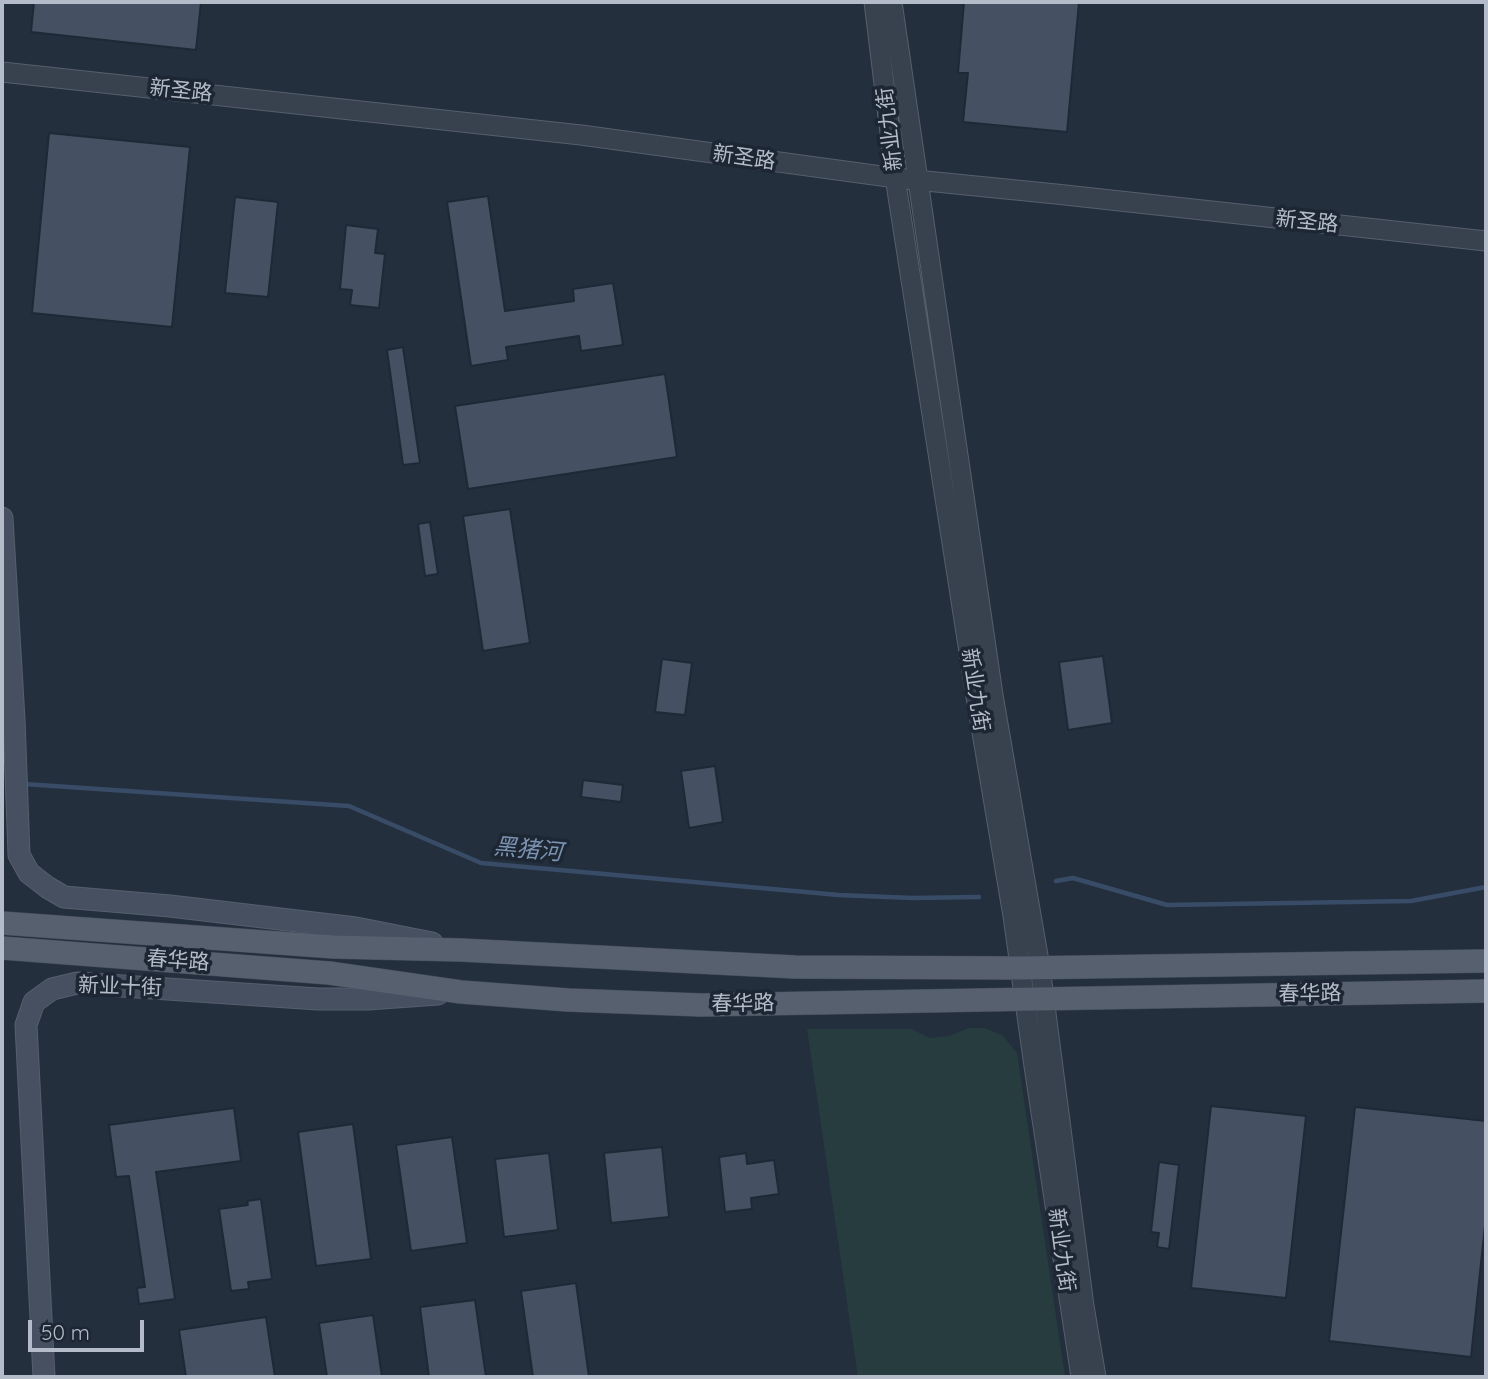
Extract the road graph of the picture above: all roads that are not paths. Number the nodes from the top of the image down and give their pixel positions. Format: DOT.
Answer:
graph roads {
  1 [pos="874,2"];
  2 [pos="891,2"];
  3 [pos="2,72"];
  4 [pos="2,84"];
  5 [pos="897,184"];
  6 [pos="918,186"];
  7 [pos="1486,241"];
  8 [pos="1486,252"];
  9 [pos="2,518"];
  10 [pos="2,923"];
  11 [pos="2,948"];
  12 [pos="461,950"];
  13 [pos="1486,961"];
  14 [pos="1030,968"];
  15 [pos="1486,991"];
  16 [pos="461,992"];
  17 [pos="1034,999"];
  18 [pos="44,1377"];
  19 [pos="1081,1377"];
  20 [pos="1096,1377"];
  1 -- 5 [label="street, 新业九街"];
  2 -- 6 [label="street, 新业九街"];
  3 -- 5 [label="street, 新圣路"];
  4 -- 5 [label="street, 新圣路"];
  5 -- 6 [label="street, 新圣路"];
  5 -- 14 [label="street, 新业九街"];
  6 -- 7 [label="street, 新圣路"];
  6 -- 8 [label="street, 新圣路"];
  6 -- 14 [label="street, 新业九街"];
  9 -- 12 [label="main road"];
  10 -- 12 [label="main road, 春华路"];
  11 -- 16 [label="main road, 春华路"];
  12 -- 14 [label="main road, 春华路"];
  13 -- 14 [label="main road, 春华路"];
  14 -- 17 [label="street, 新业九街"];
  15 -- 17 [label="main road, 春华路"];
  16 -- 17 [label="main road, 春华路"];
  16 -- 18 [label="main road, 新业十街"];
  17 -- 19 [label="street, 新业九街"];
  17 -- 20 [label="street, 新业九街"];
}
